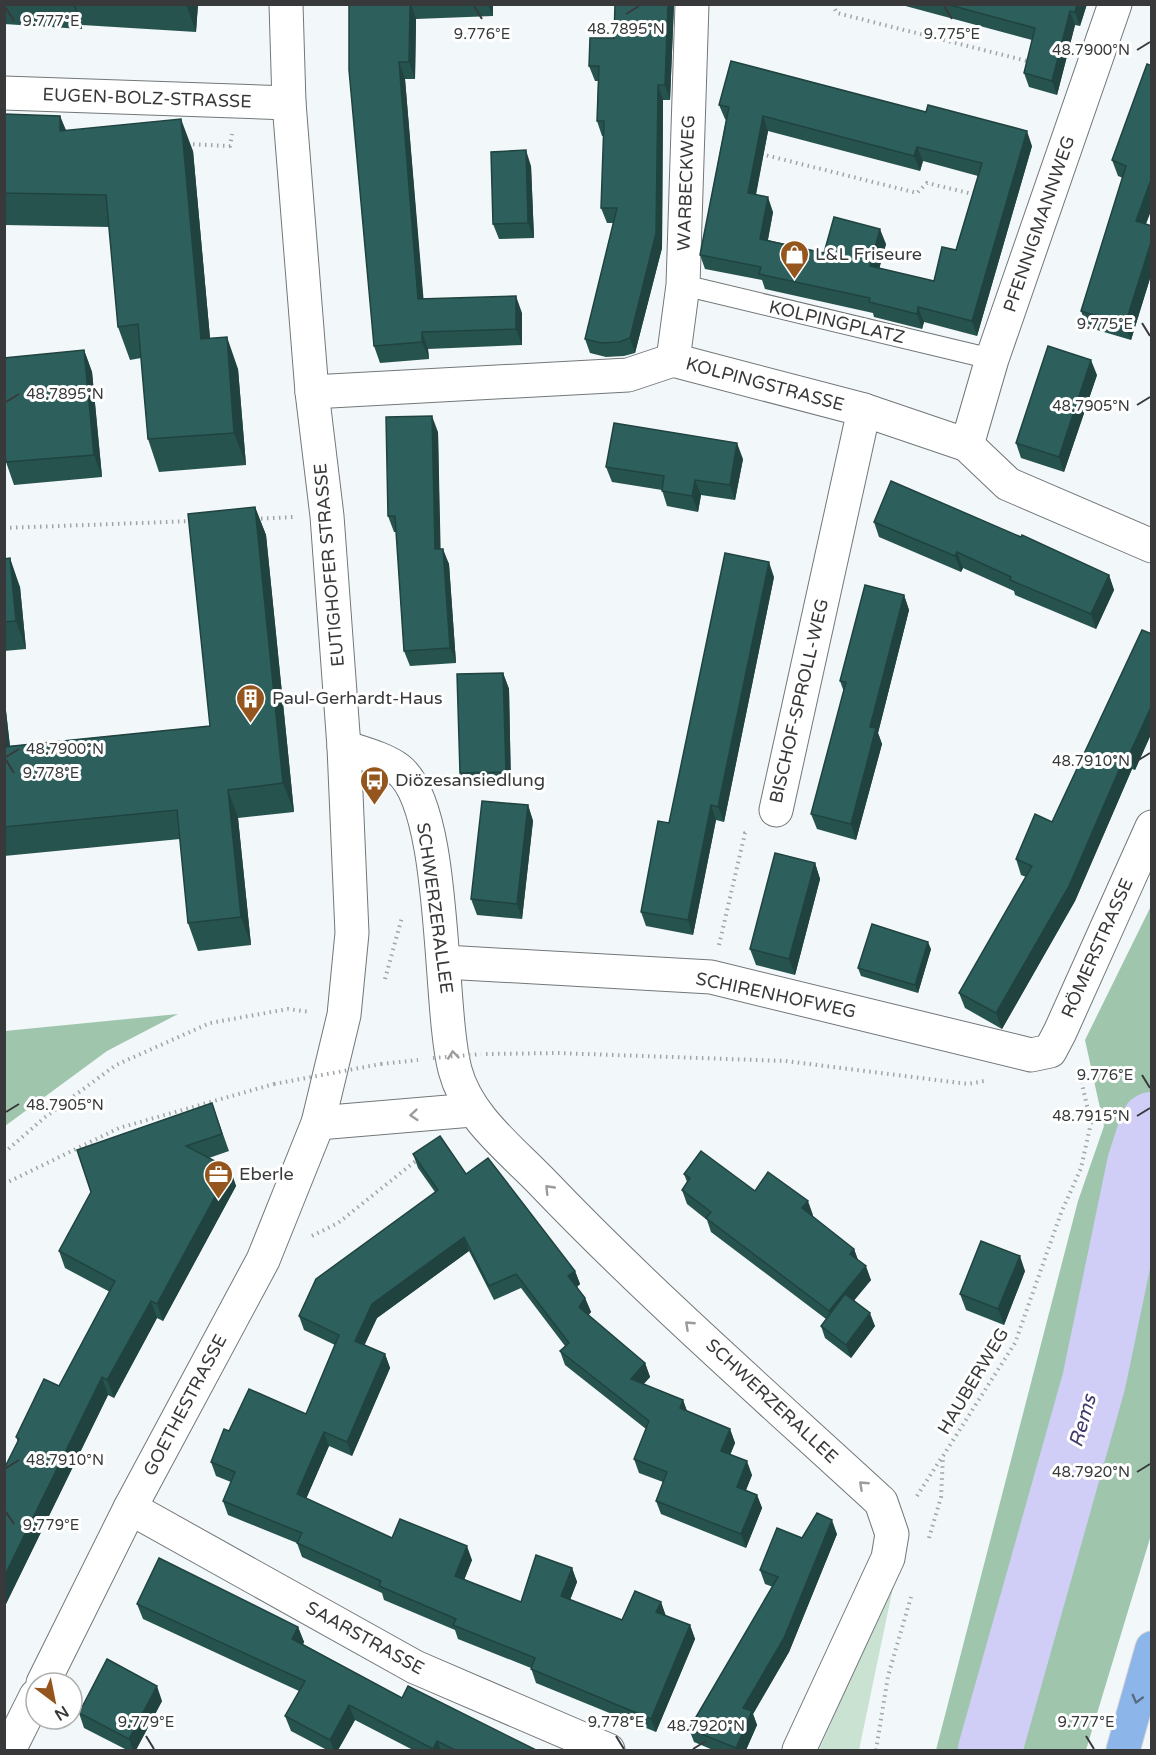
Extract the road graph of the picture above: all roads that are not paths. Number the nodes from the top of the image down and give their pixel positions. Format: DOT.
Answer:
graph roads {
  1 [pos="286,4"];
  2 [pos="692,4"];
  3 [pos="1115,4"];
  4 [pos="4,93"];
  5 [pos="290,103"];
  6 [pos="683,285"];
  7 [pos="992,358"];
  8 [pos="673,360"];
  9 [pos="312,392"];
  10 [pos="864,410"];
  11 [pos="967,445"];
  12 [pos="1152,546"];
  13 [pos="344,747"];
  14 [pos="776,810"];
  15 [pos="1152,827"];
  16 [pos="444,962"];
  17 [pos="1030,1055"];
  18 [pos="472,1110"];
  19 [pos="318,1123"];
  20 [pos="130,1508"];
  21 [pos="1152,1648"];
  22 [pos="48,1671"];
  23 [pos="24,1720"];
  24 [pos="9,1750"];
  25 [pos="608,1750"];
  26 [pos="799,1750"];
  27 [pos="1123,1750"];
  1 -- 5 [label="street, EUTIGHOFER STRASSE"];
  2 -- 6 [label="street, WARBECKWEG"];
  3 -- 7 [label="street, PFENNIGMANNWEG"];
  4 -- 5 [label="street, EUGEN-BOLZ-STRASSE"];
  5 -- 9 [label="street, EUTIGHOFER STRASSE"];
  6 -- 7 [label="lane, KOLPINGPLATZ"];
  6 -- 8 [label="street, WARBECKWEG"];
  7 -- 11 [label="street, PFENNIGMANNWEG"];
  8 -- 9 [label="street, KOLPINGSTRASSE"];
  8 -- 10 [label="street, KOLPINGSTRASSE"];
  9 -- 13 [label="street, EUTIGHOFER STRASSE"];
  10 -- 11 [label="street, KOLPINGSTRASSE"];
  10 -- 14 [label="street, BISCHOF-SPROLL-WEG"];
  11 -- 12 [label="street, KOLPINGSTRASSE"];
  13 -- 16 [label="street, SCHWERZERALLEE"];
  13 -- 19 [label="street, EUTIGHOFER STRASSE"];
  15 -- 17 [label="street, RÖMERSTRASSE"];
  16 -- 17 [label="street, SCHIRENHOFWEG"];
  18 -- 16 [label="street, SCHWERZERALLEE, one-way"];
  18 -- 19 [label="street, one-way"];
  26 -- 18 [label="street, SCHWERZERALLEE, one-way"];
  19 -- 20 [label="street, GOETHESTRASSE"];
  20 -- 22 [label="street, GOETHESTRASSE"];
  20 -- 25 [label="street, SAARSTRASSE"];
  21 -- 27 [label="highway, one-way"];
  23 -- 24 [label="street"];
}
